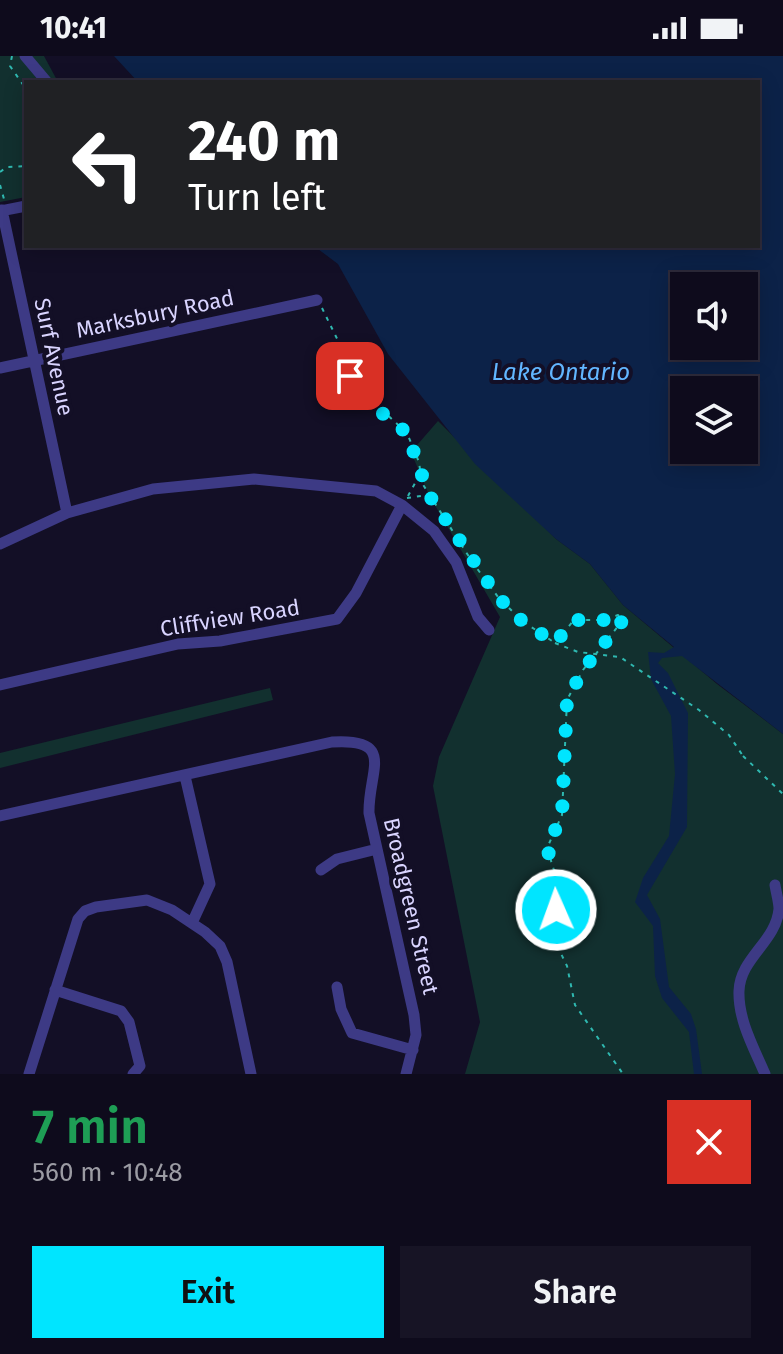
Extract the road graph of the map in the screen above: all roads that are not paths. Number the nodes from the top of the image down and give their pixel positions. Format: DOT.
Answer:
graph roads {
  1 [pos="25,56"];
  2 [pos="45,80"];
  3 [pos="24,206"];
  4 [pos="3,210"];
  5 [pos="317,300"];
  6 [pos="34,361"];
  7 [pos="0,368"];
  8 [pos="405,501"];
  9 [pos="67,513"];
  10 [pos="0,544"];
  11 [pos="489,630"];
  12 [pos="0,685"];
  13 [pos="185,776"];
  14 [pos="0,816"];
  15 [pos="377,849"];
  16 [pos="321,870"];
  17 [pos="775,885"];
  18 [pos="192,923"];
  19 [pos="337,987"];
  20 [pos="55,990"];
  21 [pos="413,1050"];
  22 [pos="29,1074"];
  23 [pos="133,1074"];
  24 [pos="251,1074"];
  25 [pos="406,1074"];
  26 [pos="765,1074"];
  1 -- 2 [label="street"];
  3 -- 4 [label="street"];
  4 -- 6 [label="street, Surf Avenue"];
  5 -- 6 [label="street, Marksbury Road"];
  6 -- 7 [label="street, Marksbury Road"];
  6 -- 9 [label="street, Surf Avenue"];
  8 -- 9 [label="street"];
  8 -- 11 [label="street"];
  8 -- 12 [label="street, Cliffview Road"];
  9 -- 10 [label="street"];
  13 -- 14 [label="street"];
  13 -- 15 [label="street, Broadgreen Street"];
  13 -- 18 [label="street"];
  15 -- 16 [label="street"];
  15 -- 21 [label="street, Broadgreen Street"];
  17 -- 26 [label="street"];
  18 -- 20 [label="street"];
  18 -- 24 [label="street"];
  19 -- 21 [label="street"];
  20 -- 22 [label="street"];
  20 -- 23 [label="street"];
  21 -- 25 [label="street, Broadgreen Street"];
}
